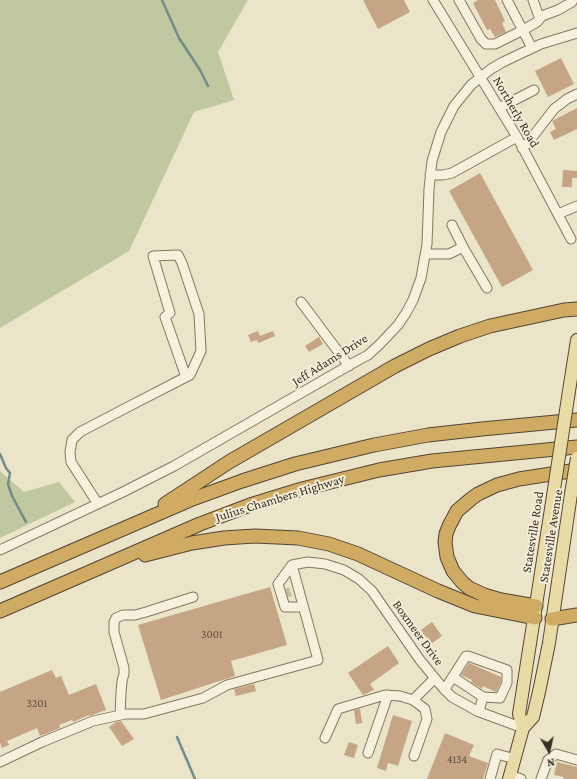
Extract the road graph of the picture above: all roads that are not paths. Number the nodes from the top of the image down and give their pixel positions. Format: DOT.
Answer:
graph roads {
  1 [pos="433,0"];
  2 [pos="459,0"];
  3 [pos="507,0"];
  4 [pos="533,0"];
  5 [pos="573,0"];
  6 [pos="542,16"];
  7 [pos="523,30"];
  8 [pos="577,34"];
  9 [pos="532,48"];
  10 [pos="481,76"];
  11 [pos="534,90"];
  12 [pos="577,94"];
  13 [pos="499,108"];
  14 [pos="517,137"];
  15 [pos="522,148"];
  16 [pos="430,175"];
  17 [pos="577,206"];
  18 [pos="558,214"];
  19 [pos="452,225"];
  20 [pos="571,239"];
  21 [pos="463,248"];
  22 [pos="426,254"];
  23 [pos="487,288"];
  24 [pos="301,302"];
  25 [pos="577,309"];
  26 [pos="577,340"];
  27 [pos="349,366"];
  28 [pos="186,377"];
  29 [pos="577,420"];
  30 [pos="577,450"];
  31 [pos="577,470"];
  32 [pos="98,504"];
  33 [pos="137,523"];
  34 [pos="0,550"];
  35 [pos="108,564"];
  36 [pos="292,565"];
  37 [pos="284,576"];
  38 [pos="0,582"];
  39 [pos="285,589"];
  40 [pos="193,597"];
  41 [pos="303,607"];
  42 [pos="0,611"];
  43 [pos="535,612"];
  44 [pos="577,615"];
  45 [pos="552,618"];
  46 [pos="453,677"];
  47 [pos="435,678"];
  48 [pos="445,689"];
  49 [pos="388,695"];
  50 [pos="483,697"];
  51 [pos="413,700"];
  52 [pos="478,711"];
  53 [pos="120,715"];
  54 [pos="523,728"];
  55 [pos="325,738"];
  56 [pos="368,753"];
  57 [pos="414,756"];
  58 [pos="515,759"];
  59 [pos="577,760"];
  60 [pos="0,762"];
  61 [pos="513,778"];
  62 [pos="490,779"];
  63 [pos="541,779"];
  1 -- 10 [label="street, Northerly Road"];
  2 -- 7 [label="street"];
  3 -- 7 [label="street"];
  4 -- 6 [label="street"];
  5 -- 6 [label="street"];
  6 -- 7 [label="street"];
  7 -- 9 [label="street"];
  8 -- 9 [label="street, Jeff Adams Drive"];
  9 -- 10 [label="street, Jeff Adams Drive"];
  10 -- 13 [label="street, Northerly Road"];
  10 -- 16 [label="street, Jeff Adams Drive"];
  11 -- 13 [label="street"];
  12 -- 15 [label="street"];
  13 -- 14 [label="street, Northerly Road"];
  14 -- 15 [label="street, Northerly Road"];
  14 -- 16 [label="street"];
  15 -- 18 [label="street, Northerly Road"];
  16 -- 22 [label="street, Jeff Adams Drive"];
  17 -- 18 [label="street"];
  18 -- 20 [label="street, Northerly Road"];
  19 -- 21 [label="street"];
  21 -- 22 [label="street"];
  21 -- 23 [label="street"];
  22 -- 27 [label="street, Jeff Adams Drive"];
  24 -- 27 [label="street"];
  25 -- 33 [label="highway"];
  26 -- 43 [label="main road, Statesville Road, bridge"];
  27 -- 32 [label="street, Jeff Adams Drive"];
  28 -- 28 [label="street"];
  28 -- 32 [label="street"];
  29 -- 33 [label="highway, Julius Chambers Highway"];
  30 -- 35 [label="highway, Julius Chambers Highway"];
  30 -- 45 [label="main road, Statesville Avenue, bridge"];
  31 -- 43 [label="highway"];
  32 -- 34 [label="street, Jeff Adams Drive"];
  33 -- 38 [label="highway, Julius Chambers Highway"];
  35 -- 42 [label="highway, Julius Chambers Highway"];
  35 -- 43 [label="highway"];
  36 -- 37 [label="street"];
  36 -- 41 [label="street"];
  36 -- 47 [label="street, Boxmeer Drive"];
  37 -- 39 [label="street"];
  37 -- 41 [label="street"];
  40 -- 53 [label="street"];
  41 -- 53 [label="street"];
  43 -- 45 [label="main road"];
  43 -- 54 [label="main road, Statesville Road"];
  44 -- 45 [label="highway"];
  45 -- 54 [label="main road, Statesville Road"];
  46 -- 48 [label="street"];
  46 -- 50 [label="street"];
  46 -- 50 [label="street"];
  47 -- 48 [label="street, Boxmeer Drive"];
  47 -- 51 [label="street"];
  48 -- 52 [label="street, Boxmeer Drive"];
  49 -- 51 [label="street"];
  49 -- 55 [label="street"];
  49 -- 56 [label="street"];
  50 -- 52 [label="street"];
  51 -- 57 [label="street"];
  52 -- 54 [label="street, Boxmeer Drive"];
  53 -- 60 [label="street"];
  54 -- 58 [label="main road, Statesville Road"];
  58 -- 61 [label="main road, Statesville Road"];
  58 -- 62 [label="street"];
  59 -- 63 [label="street"];
}
